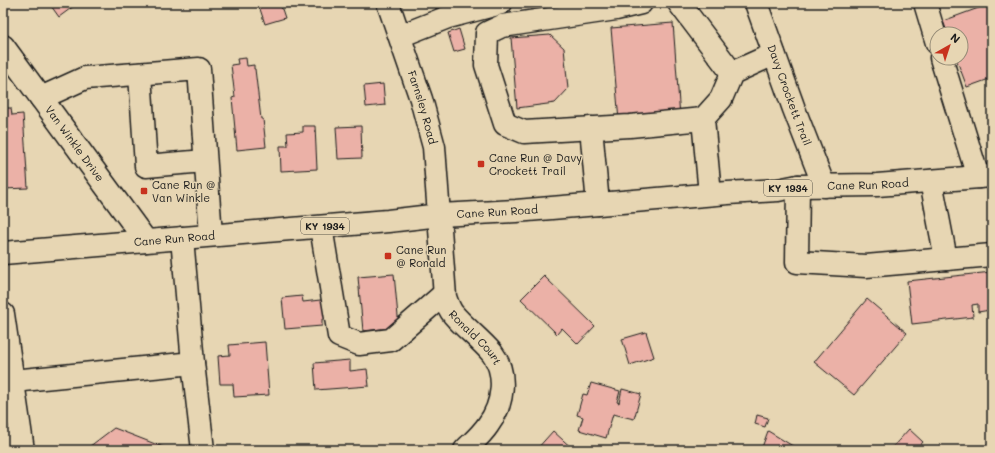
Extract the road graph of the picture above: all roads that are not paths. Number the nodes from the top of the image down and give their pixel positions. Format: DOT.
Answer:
graph roads {
  1 [pos="388,3"];
  2 [pos="501,3"];
  3 [pos="641,3"];
  4 [pos="679,3"];
  5 [pos="756,3"];
  6 [pos="924,3"];
  7 [pos="931,26"];
  8 [pos="400,36"];
  9 [pos="3,46"];
  10 [pos="774,54"];
  11 [pos="945,66"];
  12 [pos="732,73"];
  13 [pos="140,74"];
  14 [pos="41,98"];
  15 [pos="703,119"];
  16 [pos="591,128"];
  17 [pos="205,161"];
  18 [pos="985,176"];
  19 [pos="931,181"];
  20 [pos="798,186"];
  21 [pos="824,186"];
  22 [pos="710,194"];
  23 [pos="598,204"];
  24 [pos="440,215"];
  25 [pos="321,227"];
  26 [pos="210,236"];
  27 [pos="182,238"];
  28 [pos="146,241"];
  29 [pos="3,253"];
  30 [pos="992,255"];
  31 [pos="946,259"];
  32 [pos="444,294"];
  33 [pos="3,314"];
  34 [pos="193,362"];
  35 [pos="13,381"];
  36 [pos="16,443"];
  37 [pos="203,450"];
  38 [pos="465,450"];
  1 -- 8 [label="main road, Farnsley Road"];
  2 -- 8 [label="main road"];
  3 -- 16 [label="main road"];
  4 -- 12 [label="main road"];
  5 -- 10 [label="main road, Davy Crockett Trail"];
  6 -- 7 [label="main road"];
  8 -- 24 [label="main road, Farnsley Road"];
  9 -- 14 [label="main road, Van Winkle Drive"];
  10 -- 12 [label="main road"];
  10 -- 21 [label="main road, Davy Crockett Trail"];
  11 -- 18 [label="main road"];
  12 -- 15 [label="main road"];
  13 -- 14 [label="main road"];
  13 -- 17 [label="main road"];
  13 -- 17 [label="main road"];
  14 -- 28 [label="main road, Van Winkle Drive"];
  15 -- 16 [label="main road"];
  15 -- 22 [label="main road"];
  16 -- 23 [label="main road"];
  17 -- 26 [label="main road"];
  18 -- 19 [label="main road, Cane Run Road / KY 1934"];
  19 -- 21 [label="main road, Cane Run Road / KY 1934"];
  19 -- 31 [label="main road"];
  20 -- 21 [label="main road, Cane Run Road / KY 1934"];
  20 -- 22 [label="main road, Cane Run Road / KY 1934"];
  20 -- 31 [label="main road"];
  22 -- 23 [label="main road, Cane Run Road / KY 1934"];
  23 -- 24 [label="main road, Cane Run Road / KY 1934"];
  24 -- 25 [label="main road, Cane Run Road / KY 1934"];
  24 -- 32 [label="main road, Ronald Court"];
  25 -- 26 [label="main road, Cane Run Road / KY 1934"];
  25 -- 32 [label="main road"];
  26 -- 27 [label="main road, Cane Run Road / KY 1934"];
  27 -- 28 [label="main road, Cane Run Road / KY 1934"];
  27 -- 34 [label="main road"];
  28 -- 29 [label="main road, Cane Run Road / KY 1934"];
  30 -- 31 [label="main road"];
  32 -- 38 [label="main road, Ronald Court"];
  33 -- 35 [label="main road"];
  34 -- 35 [label="main road"];
  34 -- 37 [label="main road"];
  35 -- 36 [label="main road"];
}
